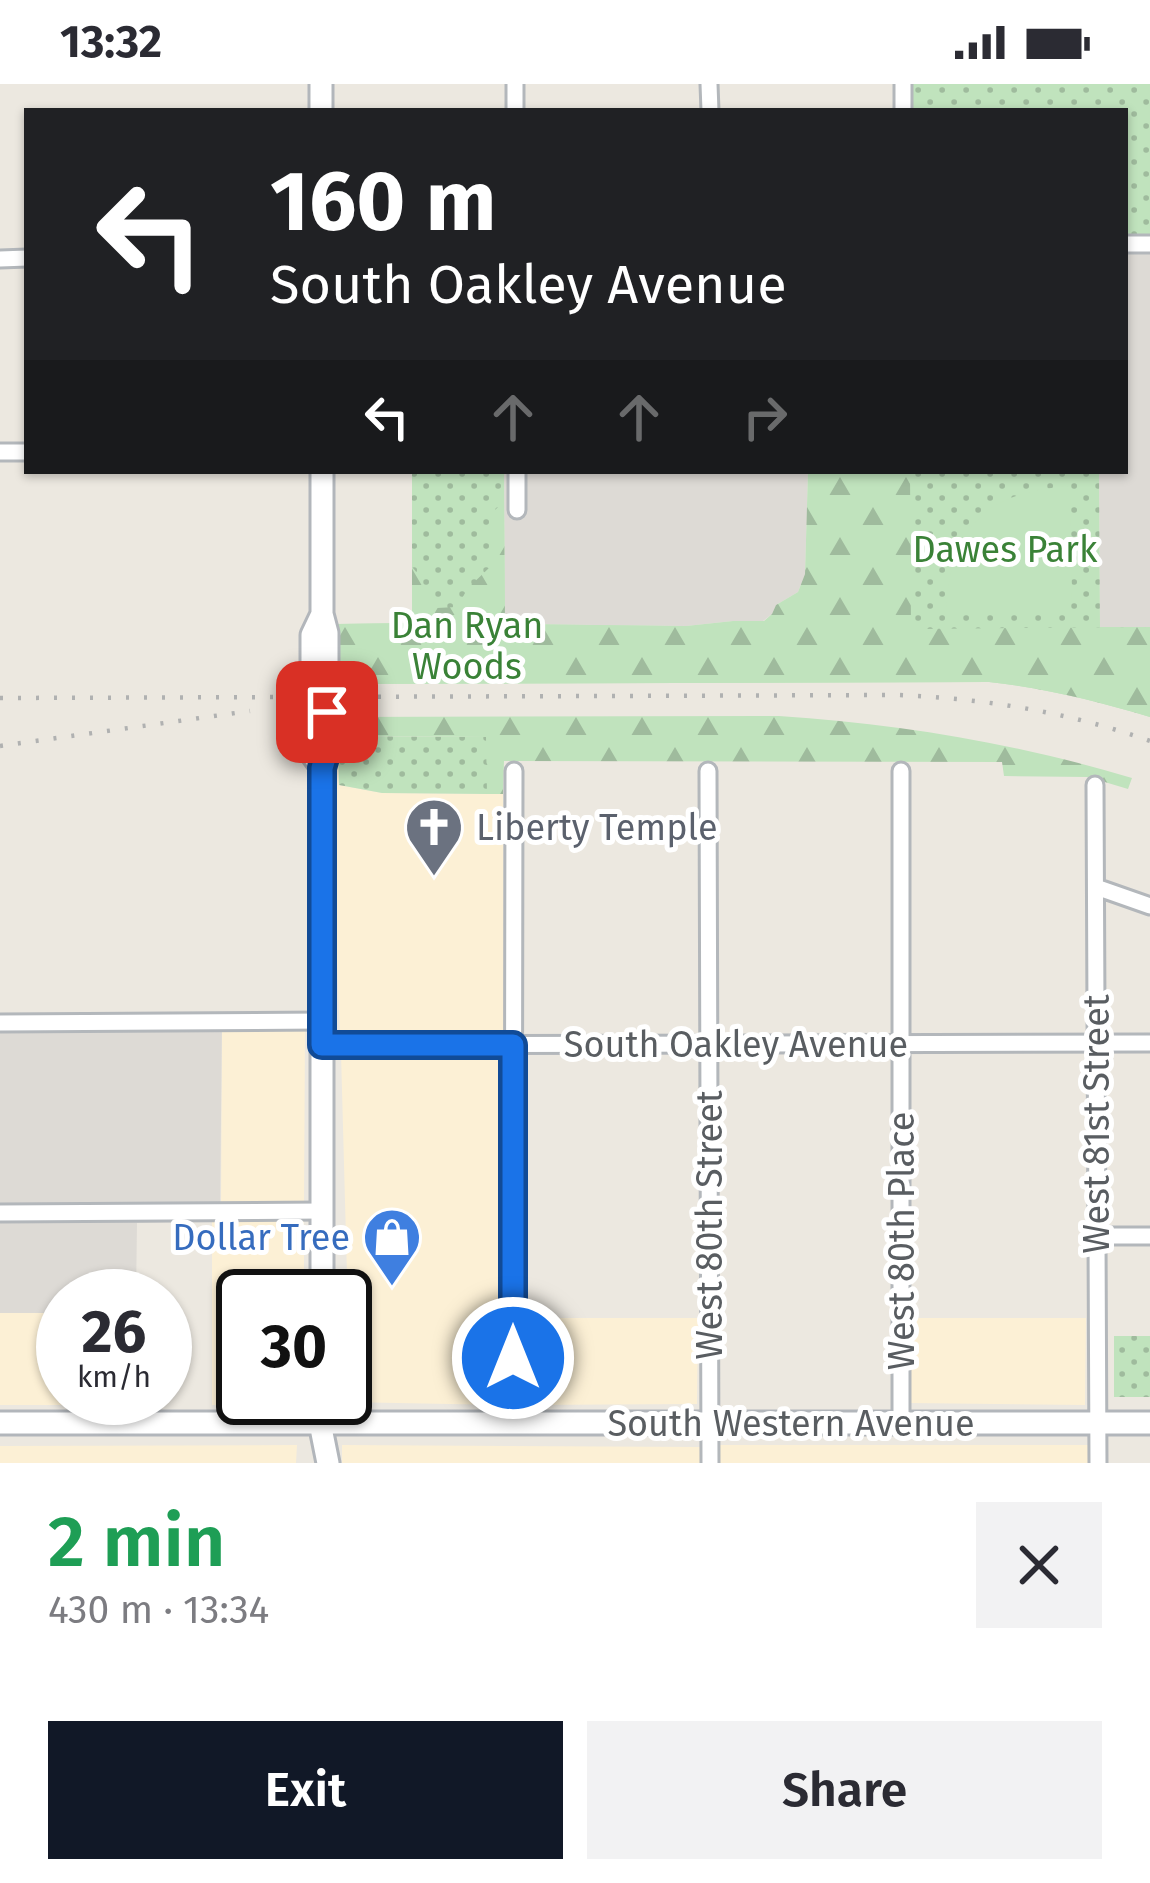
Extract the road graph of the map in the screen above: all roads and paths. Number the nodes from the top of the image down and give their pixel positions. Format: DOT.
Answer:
graph roads {
  1 [pos="322,474"];
  2 [pos="517,474"];
  3 [pos="518,510"];
  4 [pos="514,771"];
  5 [pos="708,771"];
  6 [pos="901,771"];
  7 [pos="1095,785"];
  8 [pos="1096,887"];
  9 [pos="1150,906"];
  10 [pos="322,1021"];
  11 [pos="0,1023"];
  12 [pos="1150,1042"];
  13 [pos="902,1043"];
  14 [pos="1096,1043"];
  15 [pos="708,1044"];
  16 [pos="322,1045"];
  17 [pos="513,1045"];
  18 [pos="322,1211"];
  19 [pos="0,1213"];
  20 [pos="1097,1236"];
  21 [pos="1150,1236"];
  22 [pos="322,1269"];
  23 [pos="901,1422"];
  24 [pos="216,1423"];
  25 [pos="372,1423"];
  26 [pos="1097,1423"];
  27 [pos="1150,1423"];
  28 [pos="0,1424"];
  29 [pos="513,1424"];
  30 [pos="709,1424"];
  31 [pos="319,1425"];
  32 [pos="320,1425"];
  33 [pos="309,1463"];
  34 [pos="328,1463"];
  35 [pos="710,1463"];
  36 [pos="1098,1463"];
  1 -- 10 [label="main road"];
  2 -- 3 [label="street"];
  4 -- 17 [label="street"];
  5 -- 15 [label="street, West 80th Street"];
  6 -- 13 [label="street, West 80th Place"];
  7 -- 8 [label="street, West 81st Street"];
  8 -- 9 [label="street"];
  8 -- 14 [label="street, West 81st Street"];
  10 -- 11 [label="street"];
  10 -- 16 [label="main road"];
  12 -- 14 [label="street, South Oakley Avenue"];
  13 -- 14 [label="street, South Oakley Avenue"];
  13 -- 15 [label="street, South Oakley Avenue"];
  13 -- 23 [label="street, West 80th Place"];
  14 -- 20 [label="street, West 81st Street"];
  15 -- 17 [label="street, South Oakley Avenue"];
  15 -- 30 [label="street, West 80th Street"];
  16 -- 17 [label="street, South Oakley Avenue"];
  16 -- 18 [label="main road"];
  17 -- 29 [label="street"];
  18 -- 19 [label="street"];
  18 -- 22 [label="main road"];
  20 -- 21 [label="street"];
  20 -- 26 [label="street, West 81st Street"];
  23 -- 26 [label="main road, South Western Avenue"];
  23 -- 30 [label="main road, South Western Avenue"];
  24 -- 28 [label="main road, South Western Avenue"];
  25 -- 29 [label="main road, South Western Avenue"];
  26 -- 27 [label="main road, South Western Avenue"];
  26 -- 36 [label="street, West 81st Street"];
  29 -- 30 [label="main road, South Western Avenue"];
  30 -- 35 [label="street, West 80th Street"];
  31 -- 33 [label="main road"];
  32 -- 34 [label="main road"];
}
